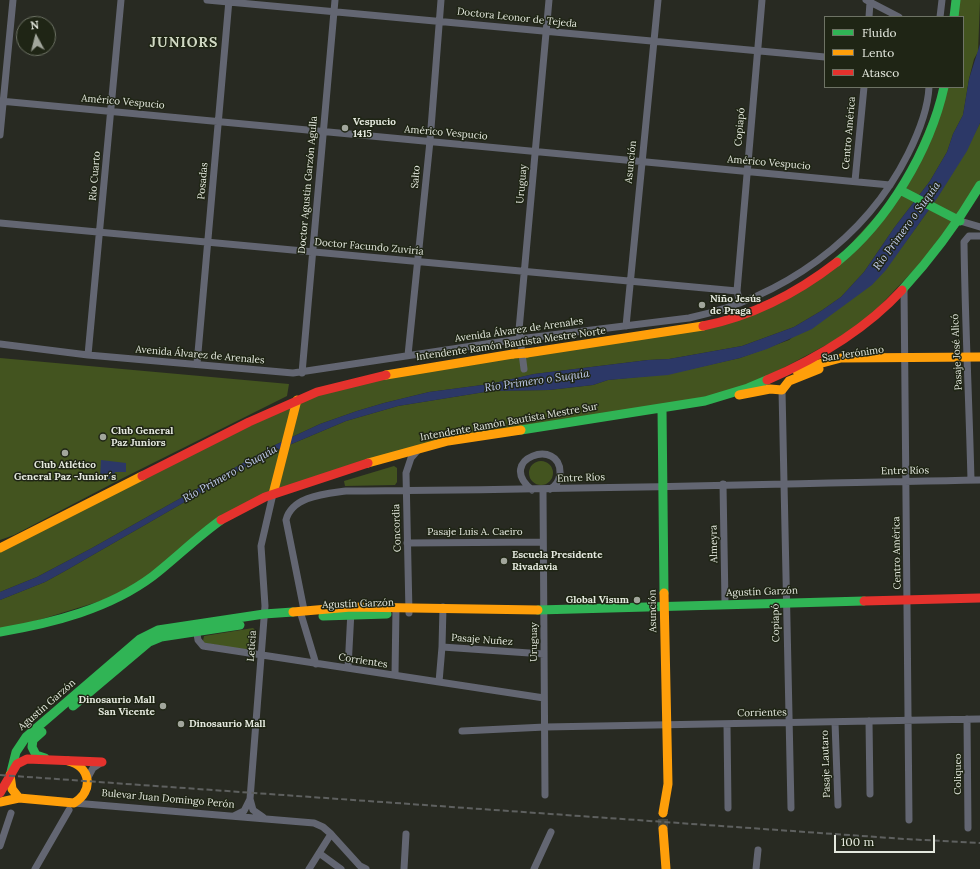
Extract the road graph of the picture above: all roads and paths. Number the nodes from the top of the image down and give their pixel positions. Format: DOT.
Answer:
graph roads {
  1 [pos="13,0"];
  2 [pos="121,0"];
  3 [pos="207,0"];
  4 [pos="335,0"];
  5 [pos="441,0"];
  6 [pos="549,0"];
  7 [pos="658,0"];
  8 [pos="762,0"];
  9 [pos="942,0"];
  10 [pos="956,0"];
  11 [pos="229,1"];
  12 [pos="868,1"];
  13 [pos="334,11"];
  14 [pos="869,16"];
  15 [pos="897,16"];
  16 [pos="940,16"];
  17 [pos="954,16"];
  18 [pos="440,20"];
  19 [pos="546,31"];
  20 [pos="654,41"];
  21 [pos="758,51"];
  22 [pos="824,57"];
  23 [pos="864,88"];
  24 [pos="929,88"];
  25 [pos="944,88"];
  26 [pos="2,101"];
  27 [pos="111,111"];
  28 [pos="218,121"];
  29 [pos="322,131"];
  30 [pos="0,136"];
  31 [pos="430,141"];
  32 [pos="535,151"];
  33 [pos="642,161"];
  34 [pos="746,171"];
  35 [pos="855,181"];
  36 [pos="890,185"];
  37 [pos="980,185"];
  38 [pos="900,190"];
  39 [pos="956,219"];
  40 [pos="0,222"];
  41 [pos="980,227"];
  42 [pos="100,232"];
  43 [pos="980,236"];
  44 [pos="207,241"];
  45 [pos="312,252"];
  46 [pos="419,261"];
  47 [pos="524,272"];
  48 [pos="630,281"];
  49 [pos="904,287"];
  50 [pos="737,291"];
  51 [pos="740,303"];
  52 [pos="626,326"];
  53 [pos="519,339"];
  54 [pos="0,344"];
  55 [pos="88,355"];
  56 [pos="408,355"];
  57 [pos="967,357"];
  58 [pos="980,357"];
  59 [pos="905,358"];
  60 [pos="197,364"];
  61 [pos="524,370"];
  62 [pos="302,373"];
  63 [pos="784,374"];
  64 [pos="782,390"];
  65 [pos="717,398"];
  66 [pos="296,405"];
  67 [pos="662,408"];
  68 [pos="422,447"];
  69 [pos="971,480"];
  70 [pos="980,480"];
  71 [pos="906,481"];
  72 [pos="784,483"];
  73 [pos="723,484"];
  74 [pos="663,485"];
  75 [pos="532,490"];
  76 [pos="546,490"];
  77 [pos="406,491"];
  78 [pos="274,492"];
  79 [pos="543,542"];
  80 [pos="407,543"];
  81 [pos="0,548"];
  82 [pos="980,598"];
  83 [pos="907,599"];
  84 [pos="786,602"];
  85 [pos="724,604"];
  86 [pos="664,605"];
  87 [pos="396,610"];
  88 [pos="409,610"];
  89 [pos="443,610"];
  90 [pos="545,610"];
  91 [pos="351,611"];
  92 [pos="302,613"];
  93 [pos="264,618"];
  94 [pos="196,628"];
  95 [pos="0,632"];
  96 [pos="442,647"];
  97 [pos="544,654"];
  98 [pos="261,655"];
  99 [pos="316,664"];
  100 [pos="348,668"];
  101 [pos="395,676"];
  102 [pos="439,682"];
  103 [pos="544,698"];
  104 [pos="967,719"];
  105 [pos="980,719"];
  106 [pos="908,720"];
  107 [pos="869,721"];
  108 [pos="788,722"];
  109 [pos="835,722"];
  110 [pos="727,724"];
  111 [pos="666,725"];
  112 [pos="545,727"];
  113 [pos="462,731"];
  114 [pos="44,758"];
  115 [pos="68,760"];
  116 [pos="102,762"];
  117 [pos="11,774"];
  118 [pos="87,779"];
  119 [pos="0,793"];
  120 [pos="870,794"];
  121 [pos="545,795"];
  122 [pos="19,798"];
  123 [pos="250,800"];
  124 [pos="0,802"];
  125 [pos="838,805"];
  126 [pos="72,806"];
  127 [pos="728,808"];
  128 [pos="791,808"];
  129 [pos="11,813"];
  130 [pos="663,813"];
  131 [pos="234,816"];
  132 [pos="265,818"];
  133 [pos="909,820"];
  134 [pos="968,828"];
  135 [pos="663,829"];
  136 [pos="551,832"];
  137 [pos="331,834"];
  138 [pos="406,834"];
  139 [pos="0,846"];
  140 [pos="758,850"];
  141 [pos="319,853"];
  142 [pos="35,869"];
  143 [pos="309,869"];
  144 [pos="341,869"];
  145 [pos="366,869"];
  146 [pos="404,869"];
  147 [pos="534,869"];
  148 [pos="666,869"];
  149 [pos="756,869"];
  1 -- 26 [label="street"];
  2 -- 27 [label="street, Río Cuarto"];
  3 -- 11 [label="street, Doctora Leonor de Tejeda"];
  4 -- 13 [label="street, Doctor Agustín Garzón Agulla"];
  5 -- 18 [label="street, Salto"];
  6 -- 19 [label="street, Uruguay"];
  7 -- 20 [label="street, Asunción"];
  8 -- 21 [label="street, Copiapó"];
  9 -- 16 [label="street"];
  10 -- 17 [label="main road"];
  11 -- 13 [label="street, Doctora Leonor de Tejeda"];
  11 -- 28 [label="street, Posadas"];
  12 -- 14 [label="street"];
  12 -- 15 [label="street"];
  13 -- 18 [label="street, Doctora Leonor de Tejeda"];
  13 -- 29 [label="street, Doctor Agustín Garzón Agulla"];
  18 -- 19 [label="street, Doctora Leonor de Tejeda"];
  18 -- 31 [label="street, Salto"];
  19 -- 20 [label="street, Doctora Leonor de Tejeda"];
  19 -- 32 [label="street, Uruguay"];
  20 -- 21 [label="street, Doctora Leonor de Tejeda"];
  20 -- 33 [label="street, Asunción"];
  21 -- 22 [label="street, Doctora Leonor de Tejeda"];
  21 -- 34 [label="street, Copiapó"];
  23 -- 35 [label="street, Centro América"];
  24 -- 36 [label="street, Avenida Álvarez de Arenales"];
  25 -- 38 [label="main road, Intendente Ramón Bautista Mestre Norte"];
  26 -- 27 [label="street, Américo Vespucio"];
  26 -- 30 [label="street"];
  27 -- 28 [label="street, Américo Vespucio"];
  27 -- 42 [label="street, Río Cuarto"];
  28 -- 29 [label="street, Américo Vespucio"];
  28 -- 44 [label="street, Posadas"];
  29 -- 31 [label="street, Américo Vespucio"];
  29 -- 45 [label="street, Doctor Agustín Garzón Agulla"];
  31 -- 32 [label="street, Américo Vespucio"];
  31 -- 46 [label="street, Salto"];
  32 -- 33 [label="street, Américo Vespucio"];
  32 -- 47 [label="street, Uruguay"];
  33 -- 34 [label="street, Américo Vespucio"];
  33 -- 48 [label="street, Asunción"];
  34 -- 35 [label="street, Américo Vespucio"];
  34 -- 50 [label="street, Copiapó"];
  35 -- 36 [label="street, Américo Vespucio"];
  36 -- 51 [label="street, Avenida Álvarez de Arenales"];
  37 -- 39 [label="main road, Intendente Ramón Bautista Mestre Sur"];
  38 -- 39 [label="main road"];
  38 -- 66 [label="main road, Intendente Ramón Bautista Mestre Norte, bridge"];
  39 -- 41 [label="street"];
  39 -- 49 [label="main road, Intendente Ramón Bautista Mestre Sur"];
  40 -- 42 [label="street, Doctor Facundo Zuviría"];
  42 -- 44 [label="street, Doctor Facundo Zuviría"];
  42 -- 55 [label="street, Río Cuarto"];
  43 -- 57 [label="street, Pasaje José Alicó"];
  44 -- 45 [label="street, Doctor Facundo Zuviría"];
  44 -- 60 [label="street, Posadas"];
  45 -- 46 [label="street, Doctor Facundo Zuviría"];
  45 -- 62 [label="street, Doctor Agustín Garzón Agulla"];
  46 -- 47 [label="street, Doctor Facundo Zuviría"];
  46 -- 56 [label="street, Salto"];
  47 -- 48 [label="street, Doctor Facundo Zuviría"];
  47 -- 53 [label="street, Uruguay"];
  48 -- 50 [label="street, Doctor Facundo Zuviría"];
  48 -- 52 [label="street, Asunción"];
  49 -- 59 [label="street, Centro América"];
  49 -- 63 [label="main road, Intendente Ramón Bautista Mestre Sur"];
  50 -- 51 [label="street, Copiapó"];
  51 -- 52 [label="street, Avenida Álvarez de Arenales"];
  52 -- 53 [label="street, Avenida Álvarez de Arenales"];
  53 -- 56 [label="street, Avenida Álvarez de Arenales"];
  53 -- 61 [label="street, Uruguay"];
  54 -- 55 [label="street, Avenida Álvarez de Arenales"];
  55 -- 60 [label="street, Avenida Álvarez de Arenales"];
  56 -- 62 [label="street, Avenida Álvarez de Arenales"];
  57 -- 58 [label="main road, San Jerónimo"];
  57 -- 59 [label="main road, San Jerónimo"];
  57 -- 69 [label="street, Pasaje José Alicó"];
  59 -- 63 [label="main road, San Jerónimo"];
  59 -- 64 [label="main road, San Jerónimo"];
  59 -- 71 [label="street, Centro América"];
  60 -- 62 [label="street, Avenida Álvarez de Arenales"];
  63 -- 65 [label="main road, Intendente Ramón Bautista Mestre Sur"];
  64 -- 65 [label="main road"];
  64 -- 72 [label="street, Copiapó"];
  65 -- 67 [label="main road, Intendente Ramón Bautista Mestre Sur"];
  66 -- 78 [label="main road"];
  66 -- 81 [label="main road, Intendente Ramón Bautista Mestre Norte"];
  67 -- 68 [label="main road, Intendente Ramón Bautista Mestre Sur"];
  67 -- 74 [label="main road, Asunción"];
  68 -- 77 [label="street, Concordia"];
  68 -- 78 [label="main road, Intendente Ramón Bautista Mestre Sur"];
  69 -- 70 [label="street, Entre Ríos"];
  69 -- 71 [label="street, Entre Ríos"];
  71 -- 72 [label="street, Entre Ríos"];
  71 -- 83 [label="street, Centro América"];
  72 -- 73 [label="street, Entre Ríos"];
  72 -- 84 [label="street, Copiapó"];
  73 -- 74 [label="street, Entre Ríos"];
  73 -- 85 [label="street, Almeyra"];
  74 -- 76 [label="street, Entre Ríos"];
  74 -- 86 [label="main road, Asunción"];
  75 -- 76 [label="street, Entre Ríos"];
  75 -- 76 [label="street, Uruguay"];
  75 -- 77 [label="street, Entre Ríos"];
  76 -- 79 [label="street, Uruguay"];
  77 -- 80 [label="street, Concordia"];
  77 -- 92 [label="street, Entre Ríos"];
  78 -- 93 [label="street, Leticia"];
  78 -- 95 [label="main road, Intendente Ramón Bautista Mestre Sur"];
  79 -- 80 [label="street, Pasaje Luis A. Caeiro"];
  79 -- 90 [label="street, Uruguay"];
  80 -- 88 [label="street, Concordia"];
  82 -- 83 [label="main road, Agustín Garzón"];
  83 -- 84 [label="main road, Agustín Garzón"];
  83 -- 106 [label="street, Centro América"];
  84 -- 85 [label="main road, Agustín Garzón"];
  84 -- 108 [label="street, Copiapó"];
  85 -- 86 [label="main road, Agustín Garzón"];
  86 -- 90 [label="main road, Agustín Garzón"];
  86 -- 111 [label="main road, Asunción"];
  87 -- 88 [label="main road, Agustín Garzón"];
  87 -- 91 [label="main road, Agustín Garzón"];
  87 -- 101 [label="street"];
  88 -- 89 [label="main road, Agustín Garzón"];
  89 -- 90 [label="main road, Agustín Garzón"];
  89 -- 96 [label="street"];
  90 -- 97 [label="street, Uruguay"];
  91 -- 92 [label="main road, Agustín Garzón"];
  91 -- 100 [label="street"];
  92 -- 93 [label="main road, Agustín Garzón"];
  92 -- 99 [label="street"];
  93 -- 94 [label="main road, Agustín Garzón"];
  93 -- 98 [label="street, Leticia"];
  94 -- 98 [label="street, Corrientes"];
  94 -- 114 [label="main road, Agustín Garzón"];
  94 -- 117 [label="main road, Agustín Garzón"];
  96 -- 97 [label="street, Pasaje Nuñez"];
  96 -- 102 [label="street"];
  97 -- 103 [label="street, Uruguay"];
  98 -- 99 [label="street, Corrientes"];
  98 -- 123 [label="street, Leticia"];
  99 -- 100 [label="street, Corrientes"];
  100 -- 101 [label="street, Corrientes"];
  101 -- 102 [label="street, Corrientes"];
  102 -- 103 [label="street, Corrientes"];
  103 -- 112 [label="street, Uruguay"];
  104 -- 105 [label="street, Corrientes"];
  104 -- 106 [label="street, Corrientes"];
  104 -- 134 [label="street, Coliqueo"];
  106 -- 107 [label="street, Corrientes"];
  106 -- 133 [label="street, Centro América"];
  107 -- 109 [label="street, Corrientes"];
  107 -- 120 [label="street"];
  108 -- 109 [label="street, Corrientes"];
  108 -- 110 [label="street, Corrientes"];
  108 -- 128 [label="street, Copiapó"];
  109 -- 125 [label="street, Pasaje Lautaro"];
  110 -- 111 [label="street, Corrientes"];
  110 -- 127 [label="street"];
  111 -- 112 [label="street, Corrientes"];
  111 -- 130 [label="main road, Asunción"];
  112 -- 113 [label="street, Corrientes"];
  112 -- 121 [label="street, Uruguay"];
  114 -- 115 [label="main road"];
  114 -- 117 [label="main road"];
  115 -- 116 [label="main road"];
  115 -- 118 [label="main road"];
  116 -- 118 [label="street"];
  117 -- 119 [label="main road"];
  117 -- 122 [label="main road"];
  118 -- 126 [label="main road"];
  122 -- 124 [label="main road, Bulevar Juan Domingo Perón"];
  122 -- 126 [label="main road, Bulevar Juan Domingo Perón"];
  123 -- 131 [label="street"];
  123 -- 132 [label="street"];
  126 -- 131 [label="street, Bulevar Juan Domingo Perón"];
  126 -- 142 [label="street"];
  129 -- 139 [label="street"];
  131 -- 132 [label="street, Bulevar Juan Domingo Perón"];
  132 -- 137 [label="street, Bulevar Juan Domingo Perón"];
  135 -- 148 [label="main road"];
  136 -- 147 [label="street"];
  137 -- 141 [label="street"];
  137 -- 145 [label="street"];
  138 -- 146 [label="street"];
  140 -- 149 [label="street"];
  141 -- 143 [label="street"];
  141 -- 144 [label="street"];
}
